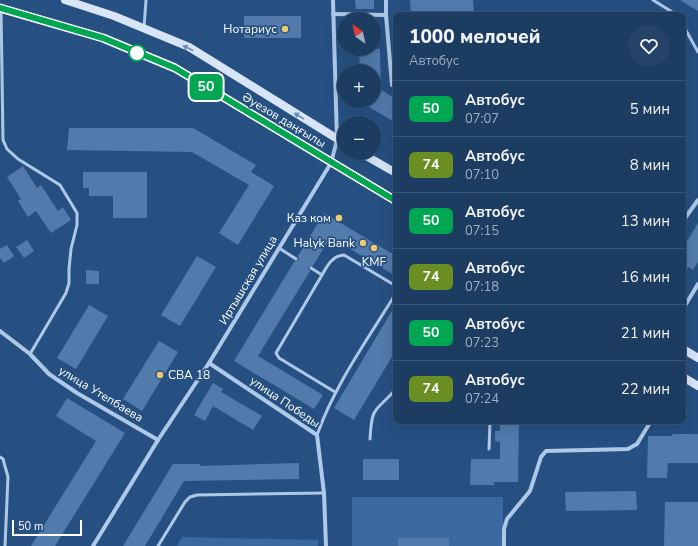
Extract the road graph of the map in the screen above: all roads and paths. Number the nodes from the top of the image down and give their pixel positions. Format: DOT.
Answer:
graph roads {
  1 [pos="65,0"];
  2 [pos="146,0"];
  3 [pos="333,0"];
  4 [pos="386,0"];
  5 [pos="653,0"];
  6 [pos="0,8"];
  7 [pos="672,12"];
  8 [pos="333,14"];
  9 [pos="386,15"];
  10 [pos="144,28"];
  11 [pos="686,30"];
  12 [pos="698,52"];
  13 [pos="393,86"];
  14 [pos="339,116"];
  15 [pos="337,139"];
  16 [pos="2,140"];
  17 [pos="337,150"];
  18 [pos="373,160"];
  19 [pos="331,163"];
  20 [pos="393,171"];
  21 [pos="393,199"];
  22 [pos="698,200"];
  23 [pos="686,217"];
  24 [pos="279,248"];
  25 [pos="296,259"];
  26 [pos="312,268"];
  27 [pos="322,275"];
  28 [pos="393,284"];
  29 [pos="698,284"];
  30 [pos="393,299"];
  31 [pos="686,304"];
  32 [pos="0,331"];
  33 [pos="686,351"];
  34 [pos="30,354"];
  35 [pos="698,358"];
  36 [pos="209,363"];
  37 [pos="686,379"];
  38 [pos="698,386"];
  39 [pos="335,392"];
  40 [pos="393,392"];
  41 [pos="490,424"];
  42 [pos="648,424"];
  43 [pos="317,434"];
  44 [pos="370,439"];
  45 [pos="158,440"];
  46 [pos="489,449"];
  47 [pos="0,458"];
  48 [pos="324,493"];
  49 [pos="5,546"];
  50 [pos="93,546"];
  51 [pos="158,546"];
  52 [pos="326,546"];
  53 [pos="504,546"];
  1 -- 10 [label="main road, Әуезов даңғылы"];
  2 -- 10 [label="lane"];
  3 -- 8 [label="street, Иртышская улица"];
  4 -- 9 [label="street"];
  5 -- 7 [label="lane"];
  6 -- 16 [label="lane"];
  6 -- 19 [label="main road, Әуезов даңғылы"];
  8 -- 9 [label="street"];
  8 -- 14 [label="street, Иртышская улица"];
  9 -- 13 [label="street"];
  15 -- 10 [label="main road, Әуезов даңғылы, one-way"];
  11 -- 12 [label="lane"];
  16 -- 34 [label="lane"];
  17 -- 19 [label="street, Иртышская улица"];
  18 -- 20 [label="main road"];
  19 -- 21 [label="main road, Әуезов даңғылы"];
  19 -- 24 [label="street, Иртышская улица"];
  22 -- 23 [label="street"];
  24 -- 25 [label="lane"];
  24 -- 36 [label="street, Иртышская улица"];
  26 -- 27 [label="lane"];
  27 -- 28 [label="lane"];
  27 -- 39 [label="lane"];
  29 -- 31 [label="street"];
  30 -- 39 [label="lane"];
  32 -- 34 [label="street, улица Утепбаева"];
  33 -- 35 [label="main road"];
  34 -- 45 [label="street, улица Утепбаева"];
  36 -- 43 [label="street, улица Победы"];
  36 -- 45 [label="street, Иртышская улица"];
  37 -- 38 [label="main road"];
  39 -- 43 [label="lane"];
  40 -- 44 [label="lane"];
  41 -- 46 [label="lane"];
  42 -- 53 [label="street"];
  43 -- 48 [label="street, улица Победы"];
  45 -- 50 [label="street, Иртышская улица"];
  47 -- 49 [label="lane"];
  48 -- 51 [label="lane"];
  48 -- 52 [label="street, улица Победы"];
}
